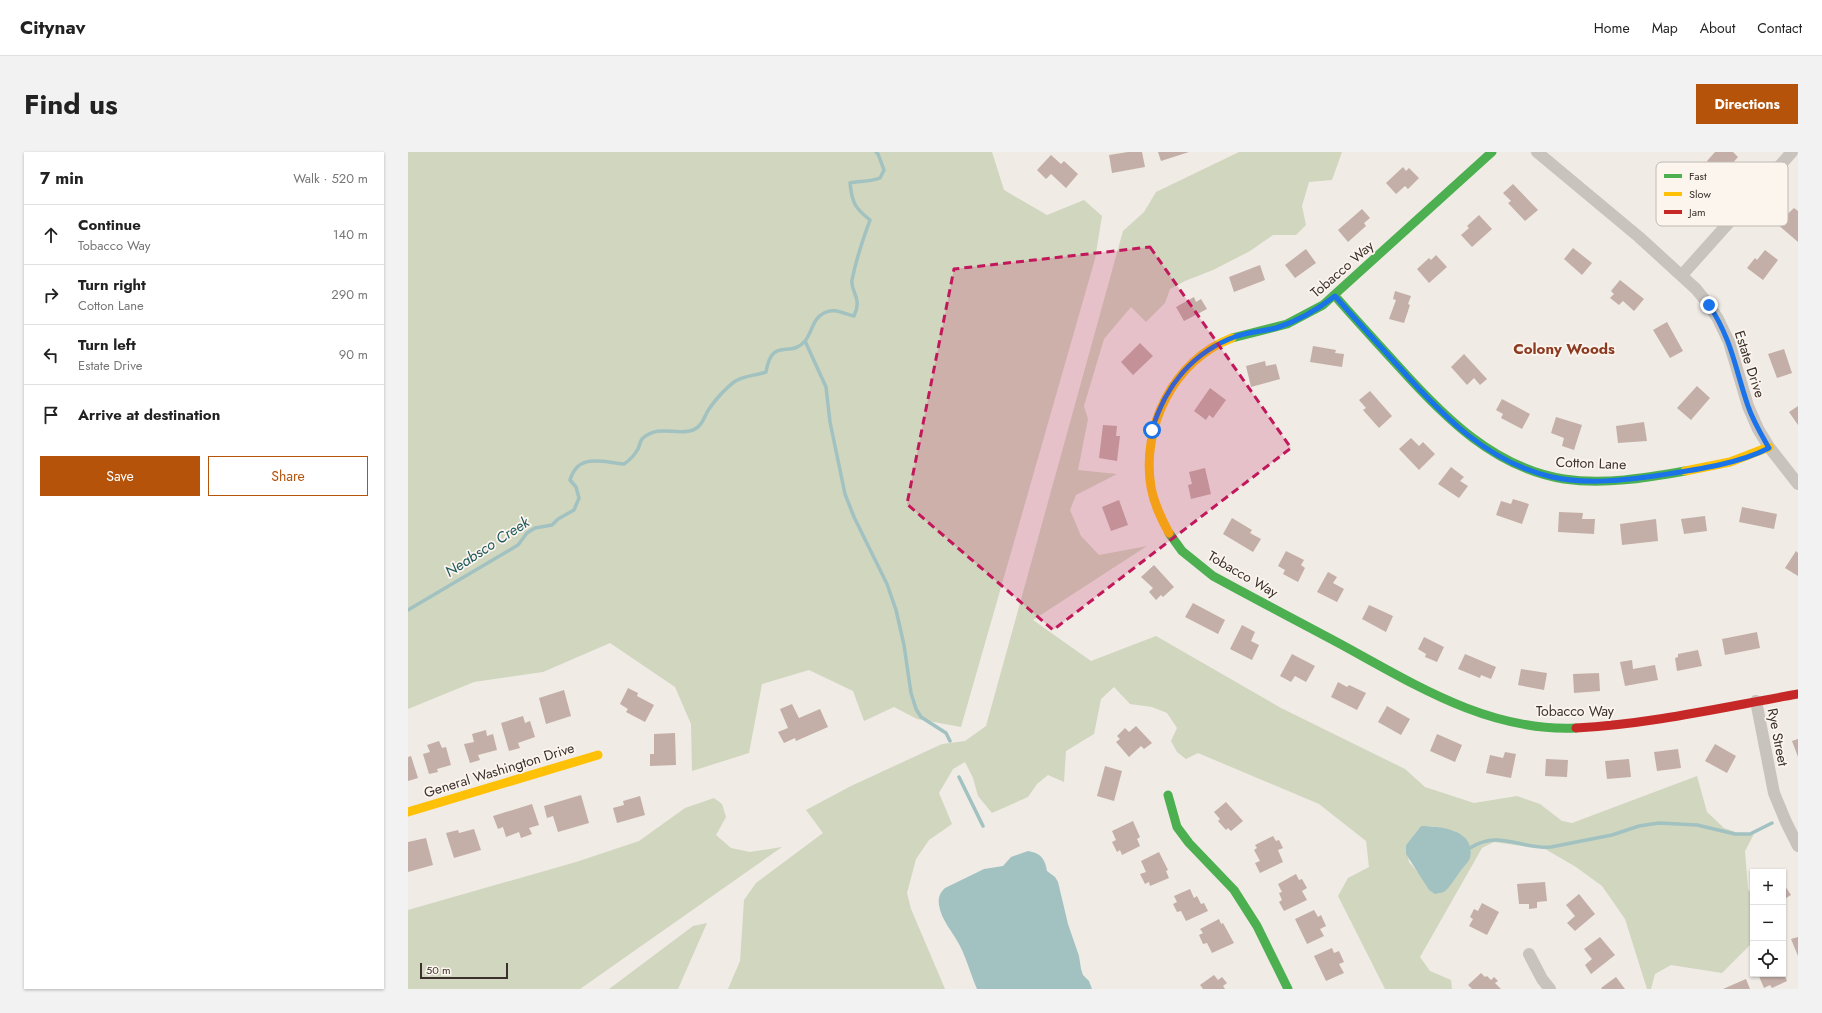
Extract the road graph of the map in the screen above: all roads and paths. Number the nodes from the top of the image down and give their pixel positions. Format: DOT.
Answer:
graph roads {
  1 [pos="1492,152"];
  2 [pos="1537,152"];
  3 [pos="1792,152"];
  4 [pos="1783,162"];
  5 [pos="1726,226"];
  6 [pos="1682,275"];
  7 [pos="1335,296"];
  8 [pos="1769,448"];
  9 [pos="1798,484"];
  10 [pos="1798,694"];
  11 [pos="1756,701"];
  12 [pos="598,755"];
  13 [pos="1168,795"];
  14 [pos="408,812"];
  15 [pos="1798,846"];
  16 [pos="1529,954"];
  17 [pos="1288,989"];
  18 [pos="1550,989"];
  1 -- 7 [label="street, Tobacco Way"];
  2 -- 6 [label="street, Estate Drive"];
  3 -- 4 [label="street"];
  5 -- 6 [label="street"];
  6 -- 8 [label="street, Estate Drive"];
  7 -- 8 [label="street, Cotton Lane"];
  7 -- 11 [label="street, Tobacco Way"];
  8 -- 9 [label="street, Estate Drive"];
  10 -- 11 [label="street, Tobacco Way"];
  11 -- 15 [label="street, Rye Street"];
  12 -- 14 [label="street, General Washington Drive"];
  13 -- 17 [label="street"];
  16 -- 18 [label="street"];
}
